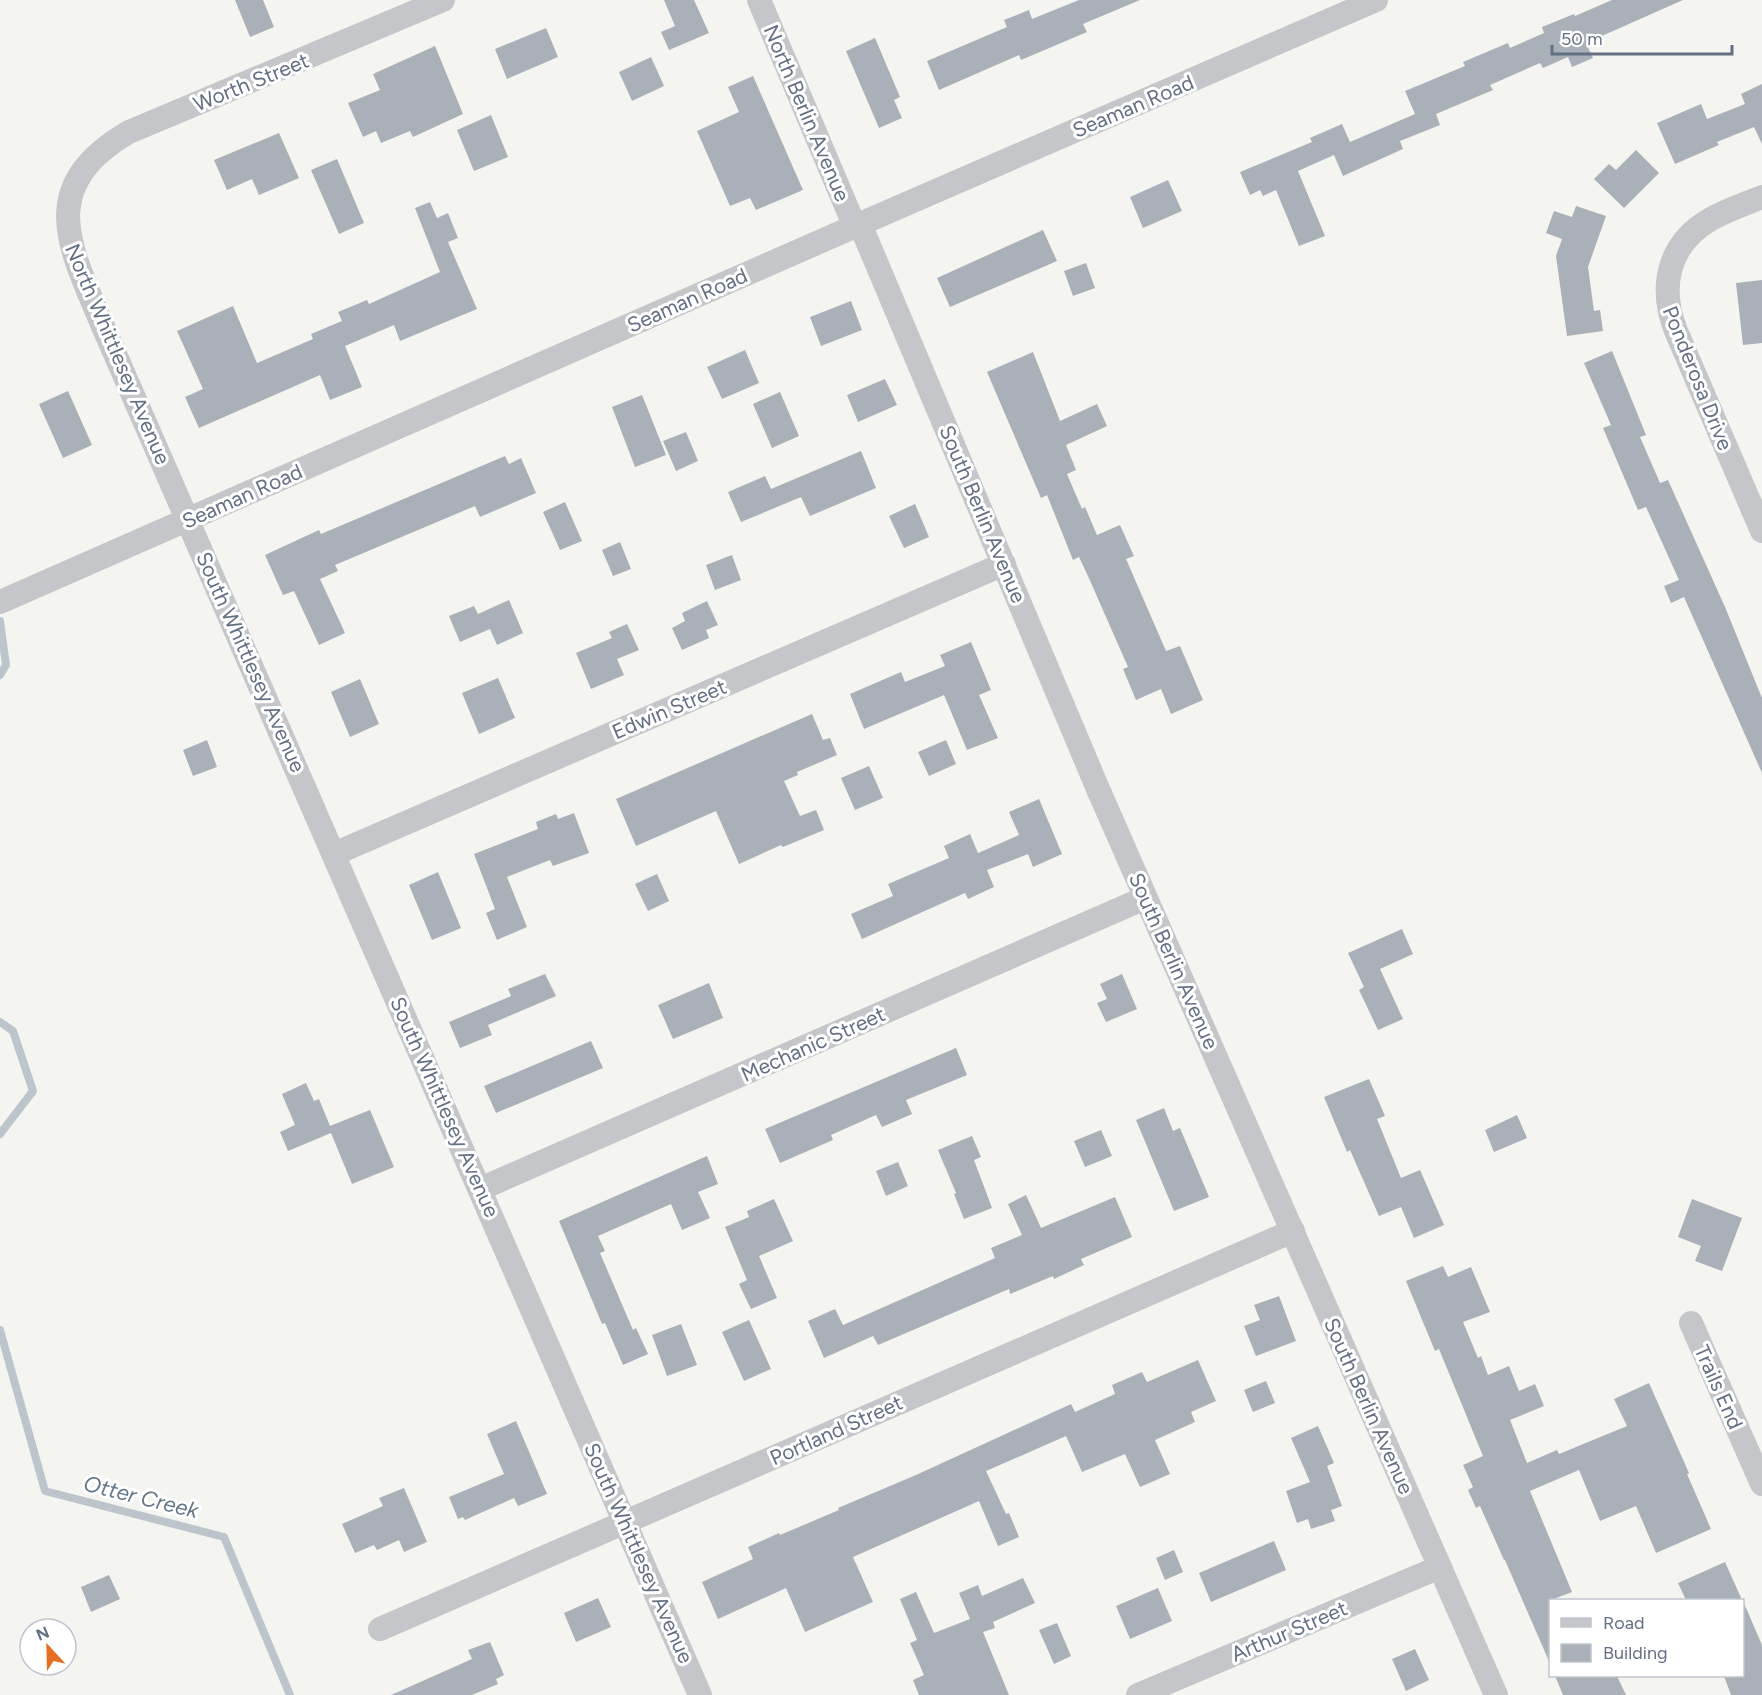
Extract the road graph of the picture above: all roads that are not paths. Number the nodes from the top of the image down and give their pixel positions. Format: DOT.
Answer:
graph roads {
  1 [pos="443,0"];
  2 [pos="759,0"];
  3 [pos="1376,0"];
  4 [pos="74,184"];
  5 [pos="1762,197"];
  6 [pos="858,225"];
  7 [pos="189,520"];
  8 [pos="1762,531"];
  9 [pos="1004,564"];
  10 [pos="0,602"];
  11 [pos="334,854"];
  12 [pos="1145,898"];
  13 [pos="480,1189"];
  14 [pos="1293,1231"];
  15 [pos="1691,1323"];
  16 [pos="1762,1484"];
  17 [pos="625,1522"];
  18 [pos="1440,1567"];
  19 [pos="380,1629"];
  20 [pos="700,1695"];
  21 [pos="1138,1695"];
  22 [pos="1496,1695"];
  1 -- 4 [label="street, Worth Street"];
  2 -- 6 [label="street, North Berlin Avenue"];
  3 -- 6 [label="street, Seaman Road"];
  4 -- 7 [label="street, North Whittlesey Avenue"];
  5 -- 8 [label="street, Ponderosa Drive"];
  6 -- 7 [label="street, Seaman Road"];
  6 -- 9 [label="street, South Berlin Avenue"];
  7 -- 10 [label="street, Seaman Road"];
  7 -- 11 [label="street, South Whittlesey Avenue"];
  9 -- 11 [label="street, Edwin Street"];
  9 -- 12 [label="street, South Berlin Avenue"];
  11 -- 13 [label="street, South Whittlesey Avenue"];
  12 -- 13 [label="street, Mechanic Street"];
  12 -- 14 [label="street, South Berlin Avenue"];
  13 -- 17 [label="street, South Whittlesey Avenue"];
  14 -- 17 [label="street, Portland Street"];
  14 -- 18 [label="street, South Berlin Avenue"];
  15 -- 16 [label="street, Trails End"];
  17 -- 19 [label="street, Portland Street"];
  17 -- 20 [label="street, South Whittlesey Avenue"];
  18 -- 21 [label="street, Arthur Street"];
  18 -- 22 [label="street, South Berlin Avenue"];
}
